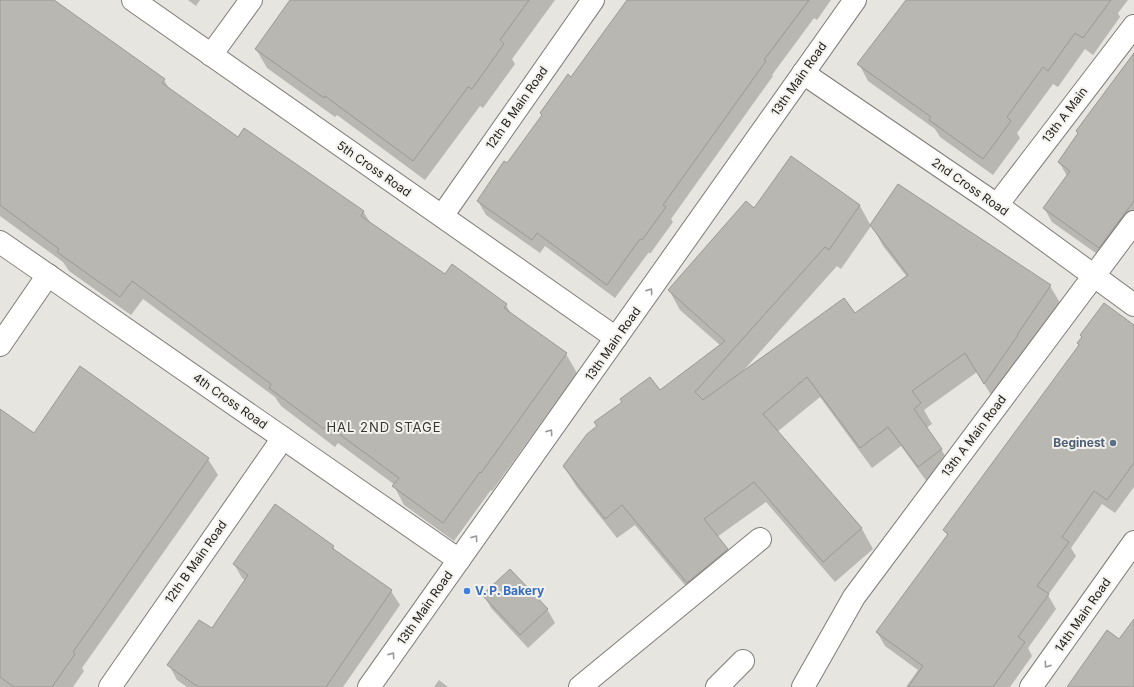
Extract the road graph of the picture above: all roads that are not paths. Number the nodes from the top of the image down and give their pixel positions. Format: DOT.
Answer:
graph roads {
  1 [pos="133,0"];
  2 [pos="250,0"];
  3 [pos="593,0"];
  4 [pos="855,0"];
  5 [pos="1134,26"];
  6 [pos="211,55"];
  7 [pos="804,73"];
  8 [pos="997,205"];
  9 [pos="442,216"];
  10 [pos="1134,222"];
  11 [pos="0,242"];
  12 [pos="48,275"];
  13 [pos="1093,276"];
  14 [pos="1134,305"];
  15 [pos="616,338"];
  16 [pos="0,345"];
  17 [pos="283,438"];
  18 [pos="760,539"];
  19 [pos="1134,542"];
  20 [pos="459,560"];
  21 [pos="742,661"];
  22 [pos="110,687"];
  23 [pos="369,687"];
  24 [pos="580,687"];
  25 [pos="717,687"];
  26 [pos="804,687"];
  27 [pos="1031,687"];
  1 -- 6 [label="street, 5th Cross Road"];
  2 -- 6 [label="street"];
  3 -- 9 [label="street, 12th B Main Road"];
  4 -- 7 [label="street, 13th Main Road"];
  5 -- 8 [label="street, 13th A Main"];
  6 -- 9 [label="street, 5th Cross Road"];
  7 -- 8 [label="street, 2nd Cross Road"];
  15 -- 7 [label="street, 13th Main Road, one-way"];
  8 -- 13 [label="street, 2nd Cross Road"];
  9 -- 15 [label="street, 5th Cross Road"];
  10 -- 13 [label="street, 13th A Main Road"];
  11 -- 12 [label="street, 4th Cross Road"];
  12 -- 16 [label="street"];
  12 -- 17 [label="street, 4th Cross Road"];
  13 -- 14 [label="street, 2nd Cross Road"];
  13 -- 26 [label="street, 13th A Main Road"];
  20 -- 15 [label="street, 13th Main Road, one-way"];
  17 -- 20 [label="street, 4th Cross Road"];
  17 -- 22 [label="street, 12th B Main Road"];
  18 -- 24 [label="street"];
  19 -- 27 [label="street, 14th Main Road, one-way"];
  23 -- 20 [label="street, 13th Main Road, one-way"];
  21 -- 25 [label="street"];
}
